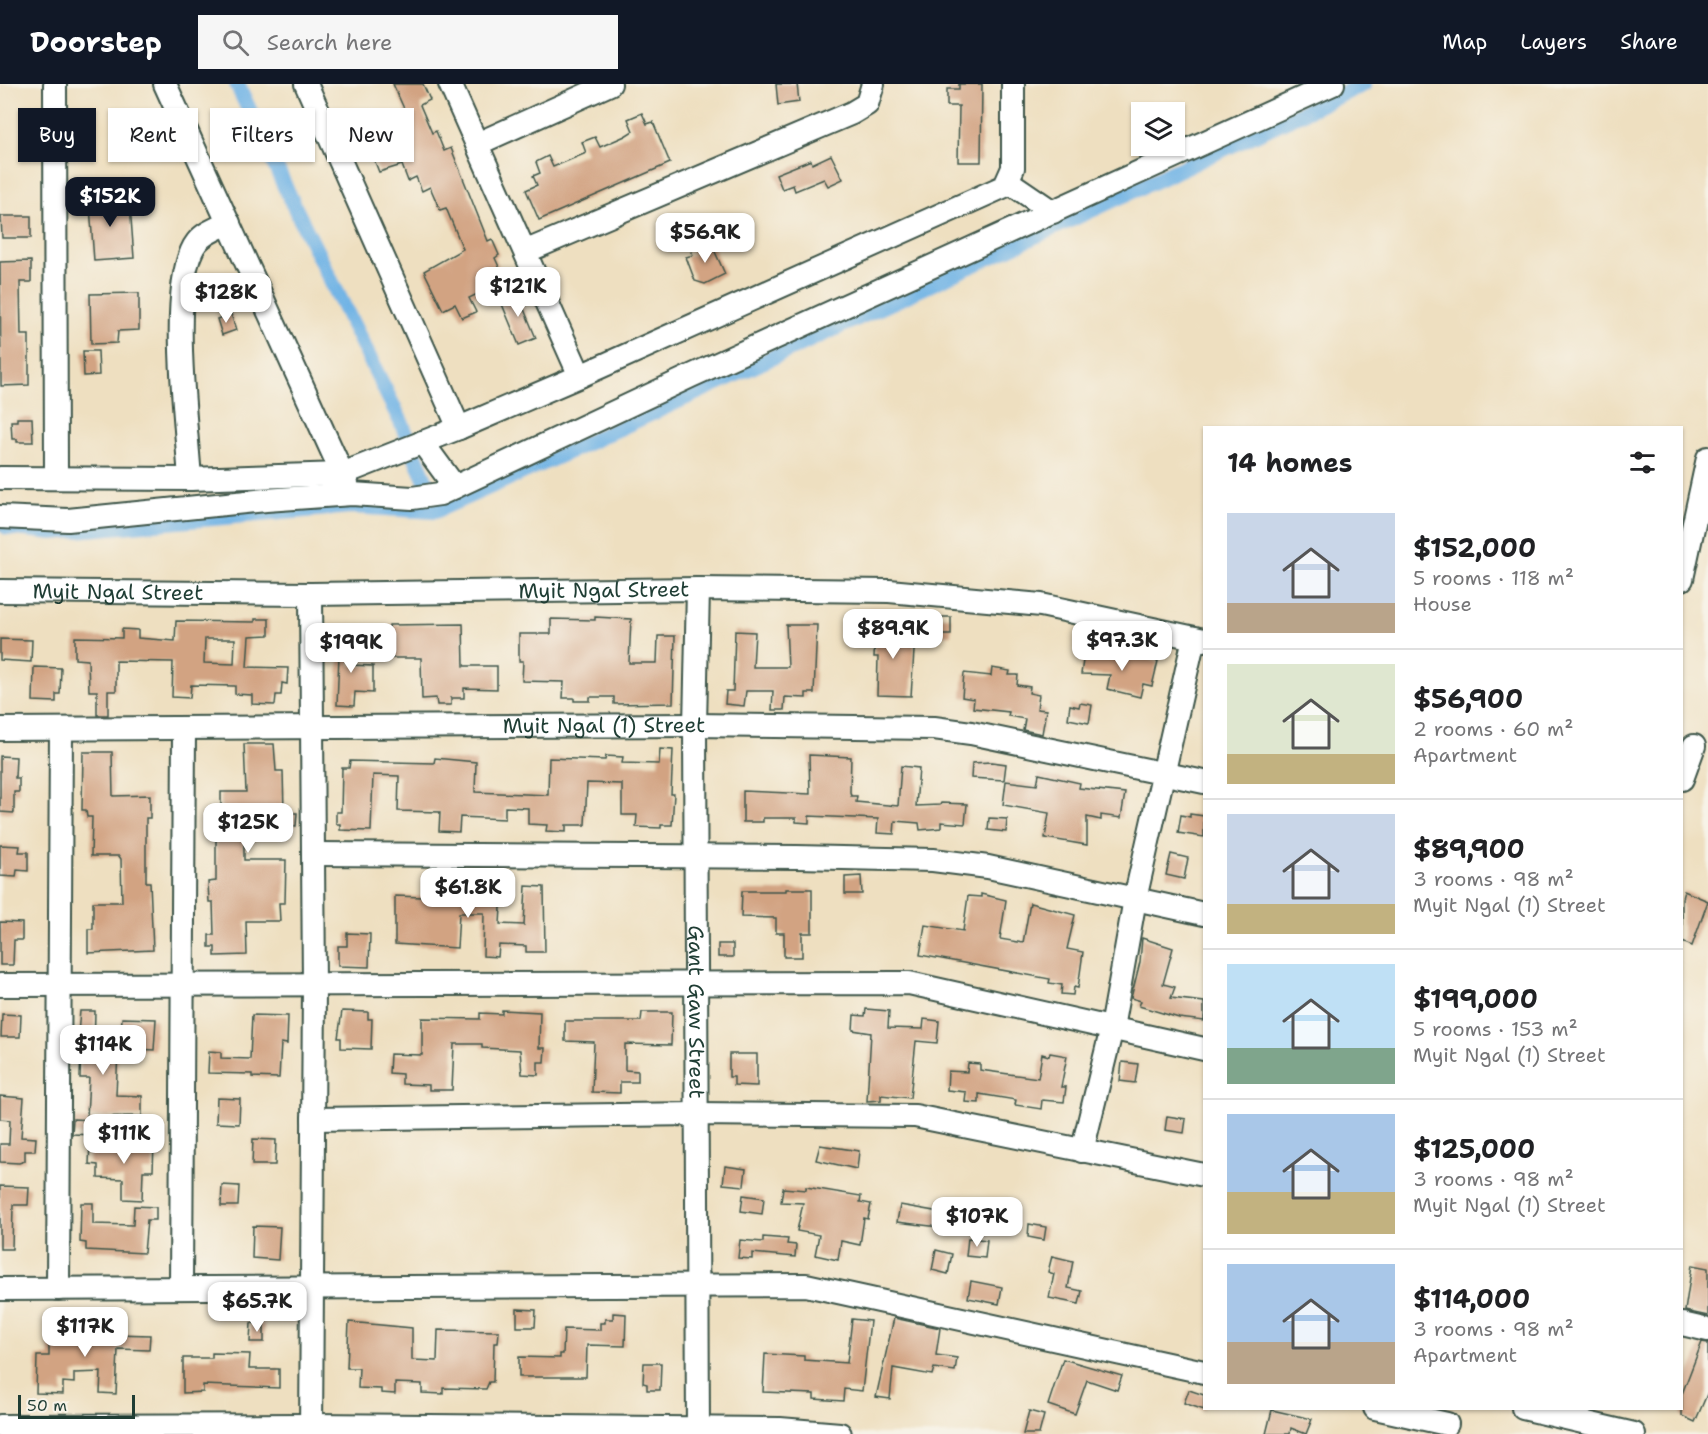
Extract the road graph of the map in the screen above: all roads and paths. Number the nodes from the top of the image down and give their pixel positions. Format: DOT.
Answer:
graph roads {
  1 [pos="55,84"];
  2 [pos="165,84"];
  3 [pos="306,84"];
  4 [pos="450,84"];
  5 [pos="610,84"];
  6 [pos="873,84"];
  7 [pos="1013,84"];
  8 [pos="1333,84"];
  9 [pos="477,144"];
  10 [pos="1009,182"];
  11 [pos="1053,212"];
  12 [pos="229,223"];
  13 [pos="527,251"];
  14 [pos="580,376"];
  15 [pos="459,428"];
  16 [pos="414,446"];
  17 [pos="1708,458"];
  18 [pos="342,474"];
  19 [pos="0,478"];
  20 [pos="56,478"];
  21 [pos="190,479"];
  22 [pos="455,487"];
  23 [pos="352,494"];
  24 [pos="0,517"];
  25 [pos="1683,574"];
  26 [pos="698,589"];
  27 [pos="0,591"];
  28 [pos="311,594"];
  29 [pos="1199,639"];
  30 [pos="695,726"];
  31 [pos="0,729"];
  32 [pos="61,729"];
  33 [pos="184,729"];
  34 [pos="314,729"];
  35 [pos="1694,746"];
  36 [pos="1163,772"];
  37 [pos="1683,776"];
  38 [pos="1203,782"];
  39 [pos="313,854"];
  40 [pos="695,856"];
  41 [pos="1135,899"];
  42 [pos="1203,914"];
  43 [pos="697,982"];
  44 [pos="0,985"];
  45 [pos="60,985"];
  46 [pos="182,985"];
  47 [pos="314,985"];
  48 [pos="1112,1029"];
  49 [pos="1203,1049"];
  50 [pos="697,1114"];
  51 [pos="313,1119"];
  52 [pos="1082,1151"];
  53 [pos="1203,1175"];
  54 [pos="696,1284"];
  55 [pos="181,1287"];
  56 [pos="313,1288"];
  57 [pos="0,1289"];
  58 [pos="58,1289"];
  59 [pos="1683,1324"];
  60 [pos="1708,1330"];
  61 [pos="1203,1371"];
  62 [pos="1386,1410"];
  63 [pos="1532,1410"];
  64 [pos="1448,1422"];
  65 [pos="0,1426"];
  66 [pos="311,1429"];
  67 [pos="698,1431"];
  68 [pos="840,1434"];
  69 [pos="1634,1434"];
  1 -- 20 [label="street"];
  2 -- 12 [label="street"];
  3 -- 15 [label="street"];
  4 -- 9 [label="street"];
  5 -- 9 [label="street"];
  6 -- 13 [label="street"];
  7 -- 10 [label="street"];
  8 -- 11 [label="street"];
  9 -- 13 [label="street"];
  10 -- 11 [label="street"];
  10 -- 14 [label="street"];
  11 -- 22 [label="street"];
  12 -- 18 [label="street"];
  12 -- 21 [label="street"];
  13 -- 14 [label="street"];
  14 -- 15 [label="street"];
  15 -- 16 [label="street"];
  16 -- 18 [label="street"];
  16 -- 22 [label="street"];
  17 -- 25 [label="street"];
  18 -- 21 [label="street"];
  18 -- 23 [label="street"];
  19 -- 20 [label="street"];
  20 -- 21 [label="street"];
  22 -- 23 [label="street"];
  23 -- 24 [label="street"];
  26 -- 28 [label="street, Myit Ngal Street"];
  26 -- 29 [label="street, Myit Ngal Street"];
  26 -- 30 [label="street, Gant Gaw Street"];
  27 -- 28 [label="street, Myit Ngal Street"];
  28 -- 34 [label="street"];
  29 -- 36 [label="street"];
  30 -- 34 [label="street, Myit Ngal (1) Street"];
  30 -- 36 [label="street, Myit Ngal (1) Street"];
  30 -- 40 [label="street, Gant Gaw Street"];
  31 -- 32 [label="street, Myit Ngal (1) Street"];
  32 -- 33 [label="street, Myit Ngal (1) Street"];
  32 -- 45 [label="street"];
  33 -- 34 [label="street, Myit Ngal (1) Street"];
  33 -- 46 [label="street"];
  34 -- 39 [label="street"];
  35 -- 37 [label="street"];
  36 -- 38 [label="street, Myit Ngal (1) Street"];
  36 -- 41 [label="street"];
  39 -- 40 [label="street"];
  39 -- 47 [label="street"];
  40 -- 41 [label="street"];
  40 -- 43 [label="street, Gant Gaw Street"];
  41 -- 42 [label="street"];
  41 -- 48 [label="street"];
  43 -- 47 [label="street"];
  43 -- 48 [label="street"];
  43 -- 50 [label="street, Gant Gaw Street"];
  44 -- 45 [label="street"];
  45 -- 46 [label="street"];
  45 -- 58 [label="street"];
  46 -- 47 [label="street"];
  46 -- 55 [label="street"];
  47 -- 51 [label="street"];
  48 -- 49 [label="street"];
  48 -- 52 [label="street"];
  50 -- 51 [label="street"];
  50 -- 52 [label="street"];
  50 -- 54 [label="street, Gant Gaw Street"];
  51 -- 56 [label="street"];
  52 -- 53 [label="street"];
  54 -- 56 [label="street"];
  54 -- 61 [label="street"];
  54 -- 67 [label="street, Gant Gaw Street"];
  55 -- 56 [label="street"];
  55 -- 58 [label="street"];
  56 -- 66 [label="street"];
  57 -- 58 [label="street"];
  59 -- 60 [label="street"];
  62 -- 64 [label="street"];
  63 -- 69 [label="street"];
  65 -- 66 [label="street"];
  66 -- 67 [label="street"];
  67 -- 68 [label="street"];
}
